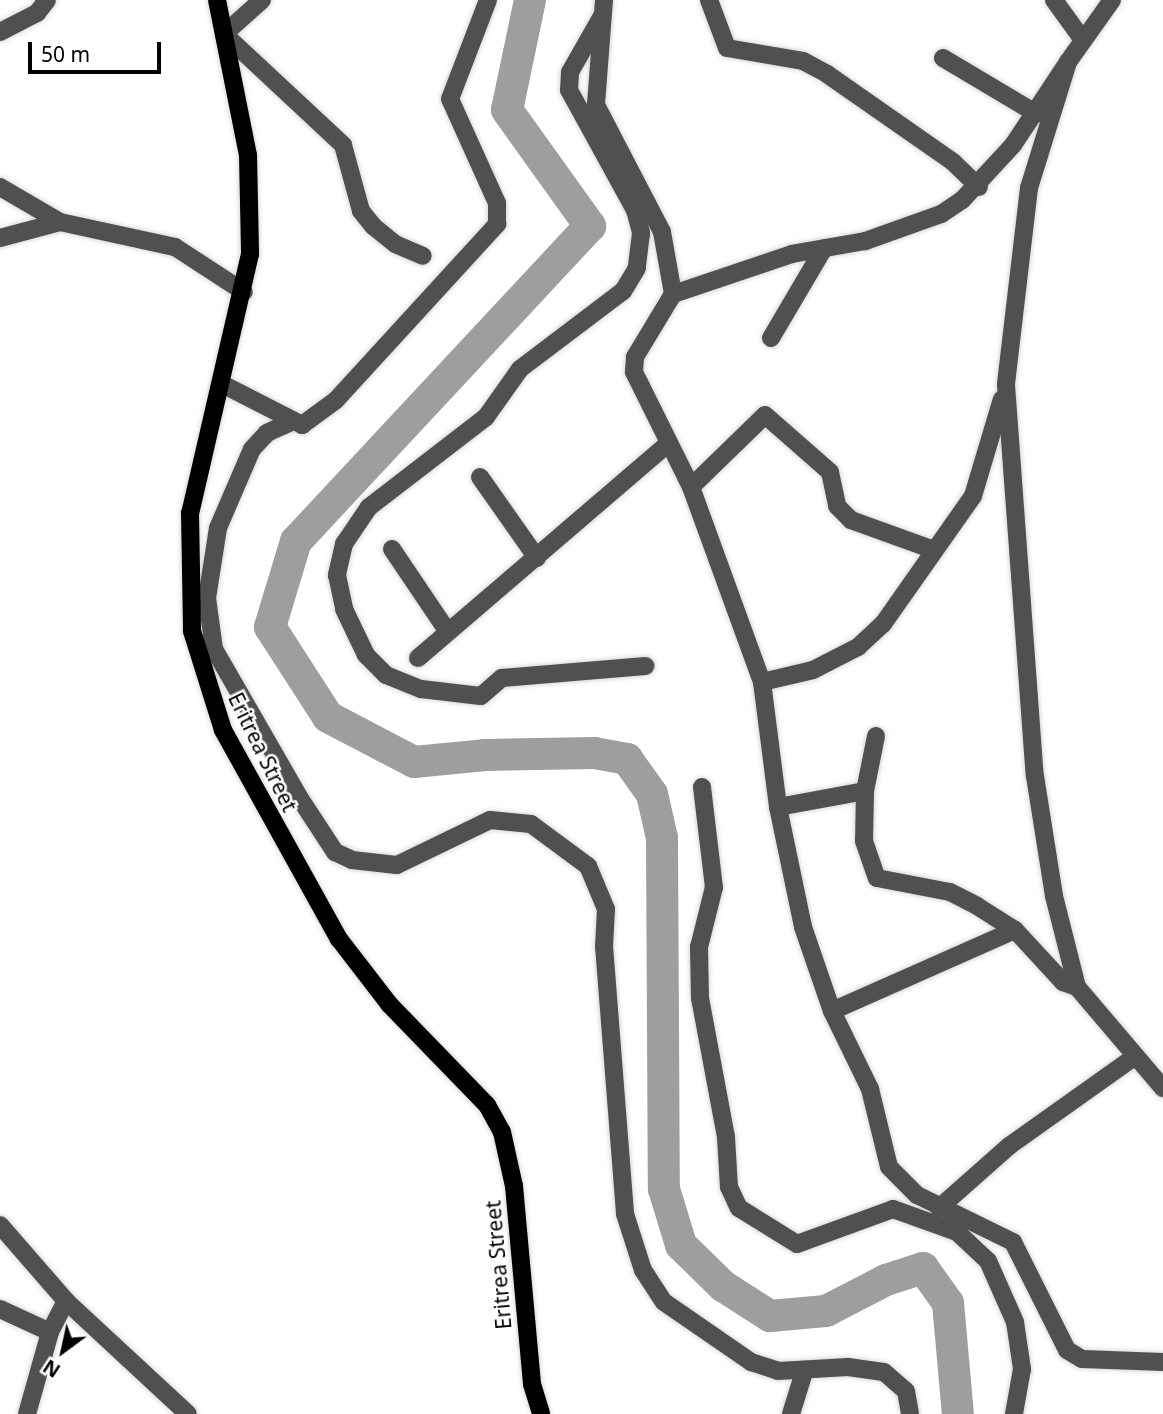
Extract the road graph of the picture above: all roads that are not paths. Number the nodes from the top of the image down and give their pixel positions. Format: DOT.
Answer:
graph roads {
  1 [pos="47,0"];
  2 [pos="217,0"];
  3 [pos="262,0"];
  4 [pos="488,0"];
  5 [pos="709,0"];
  6 [pos="1054,0"];
  7 [pos="1112,0"];
  8 [pos="603,8"];
  9 [pos="0,32"];
  10 [pos="224,34"];
  11 [pos="1083,40"];
  12 [pos="943,58"];
  13 [pos="1068,62"];
  14 [pos="1037,114"];
  15 [pos="0,187"];
  16 [pos="979,187"];
  17 [pos="60,222"];
  18 [pos="0,238"];
  19 [pos="824,247"];
  20 [pos="423,256"];
  21 [pos="244,292"];
  22 [pos="673,294"];
  23 [pos="772,338"];
  24 [pos="224,384"];
  25 [pos="1006,385"];
  26 [pos="262,407"];
  27 [pos="289,423"];
  28 [pos="267,433"];
  29 [pos="668,444"];
  30 [pos="480,477"];
  31 [pos="691,487"];
  32 [pos="392,549"];
  33 [pos="934,550"];
  34 [pos="537,558"];
  35 [pos="446,629"];
  36 [pos="418,658"];
  37 [pos="645,666"];
  38 [pos="762,682"];
  39 [pos="876,736"];
  40 [pos="702,787"];
  41 [pos="865,791"];
  42 [pos="778,807"];
  43 [pos="1015,930"];
  44 [pos="1077,987"];
  45 [pos="832,1011"];
  46 [pos="1133,1058"];
  47 [pos="1163,1088"];
  48 [pos="939,1208"];
  49 [pos="0,1225"];
  50 [pos="66,1301"];
  51 [pos="0,1309"];
  52 [pos="50,1332"];
  53 [pos="1163,1362"];
  54 [pos="804,1372"];
  55 [pos="27,1414"];
  56 [pos="188,1414"];
  57 [pos="541,1414"];
  58 [pos="791,1414"];
  59 [pos="911,1414"];
  60 [pos="1014,1414"];
  1 -- 9 [label="street"];
  2 -- 10 [label="main road, Eritrea Street"];
  3 -- 10 [label="street"];
  4 -- 27 [label="street"];
  5 -- 16 [label="street"];
  6 -- 11 [label="street"];
  7 -- 11 [label="street"];
  8 -- 22 [label="street"];
  8 -- 37 [label="street"];
  10 -- 20 [label="street"];
  10 -- 21 [label="main road, Eritrea Street"];
  11 -- 13 [label="street"];
  12 -- 14 [label="street"];
  13 -- 14 [label="street"];
  13 -- 25 [label="street"];
  14 -- 16 [label="street"];
  15 -- 17 [label="street"];
  16 -- 19 [label="street"];
  17 -- 18 [label="street"];
  17 -- 21 [label="street"];
  19 -- 22 [label="street"];
  19 -- 23 [label="street"];
  21 -- 24 [label="main road, Eritrea Street"];
  22 -- 29 [label="street"];
  24 -- 26 [label="street"];
  24 -- 57 [label="main road, Eritrea Street"];
  25 -- 33 [label="street"];
  25 -- 44 [label="street"];
  26 -- 27 [label="street"];
  26 -- 28 [label="street"];
  27 -- 28 [label="street"];
  28 -- 54 [label="street"];
  29 -- 31 [label="street"];
  29 -- 34 [label="street"];
  30 -- 34 [label="street"];
  31 -- 33 [label="street"];
  31 -- 38 [label="street"];
  32 -- 35 [label="street"];
  33 -- 38 [label="street"];
  34 -- 35 [label="street"];
  35 -- 36 [label="street"];
  38 -- 42 [label="street"];
  39 -- 41 [label="street"];
  40 -- 60 [label="street"];
  41 -- 42 [label="street"];
  41 -- 43 [label="street"];
  42 -- 45 [label="street"];
  43 -- 44 [label="street"];
  43 -- 45 [label="street"];
  44 -- 46 [label="street"];
  45 -- 48 [label="street"];
  46 -- 47 [label="street"];
  46 -- 48 [label="street"];
  48 -- 53 [label="street"];
  49 -- 50 [label="street"];
  50 -- 52 [label="street"];
  50 -- 56 [label="street"];
  51 -- 52 [label="street"];
  52 -- 55 [label="street"];
  54 -- 58 [label="street"];
  54 -- 59 [label="street"];
}
